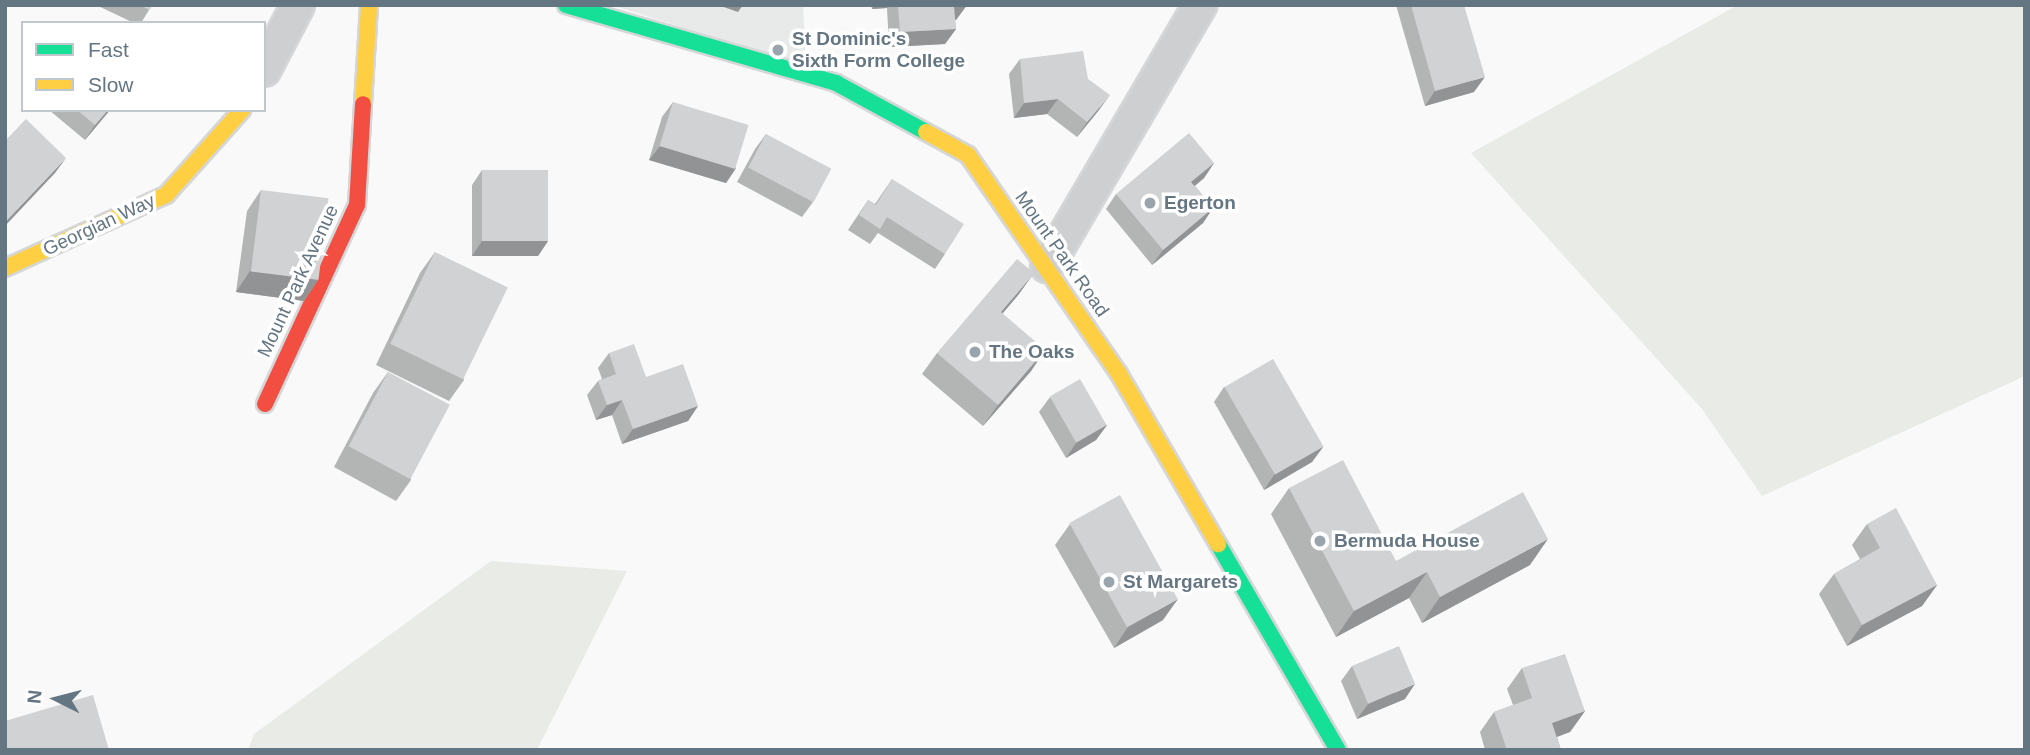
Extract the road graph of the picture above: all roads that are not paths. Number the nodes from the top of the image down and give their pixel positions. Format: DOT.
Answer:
graph roads {
  1 [pos="298,5"];
  2 [pos="369,5"];
  3 [pos="566,5"];
  4 [pos="1200,5"];
  5 [pos="266,66"];
  6 [pos="240,112"];
  7 [pos="1047,266"];
  8 [pos="5,268"];
  9 [pos="265,404"];
  10 [pos="1338,750"];
  1 -- 5 [label="street"];
  2 -- 9 [label="street, Mount Park Avenue"];
  3 -- 7 [label="street, Mount Park Road"];
  4 -- 7 [label="street"];
  6 -- 8 [label="street, Georgian Way"];
  7 -- 10 [label="street, Mount Park Road"];
}
